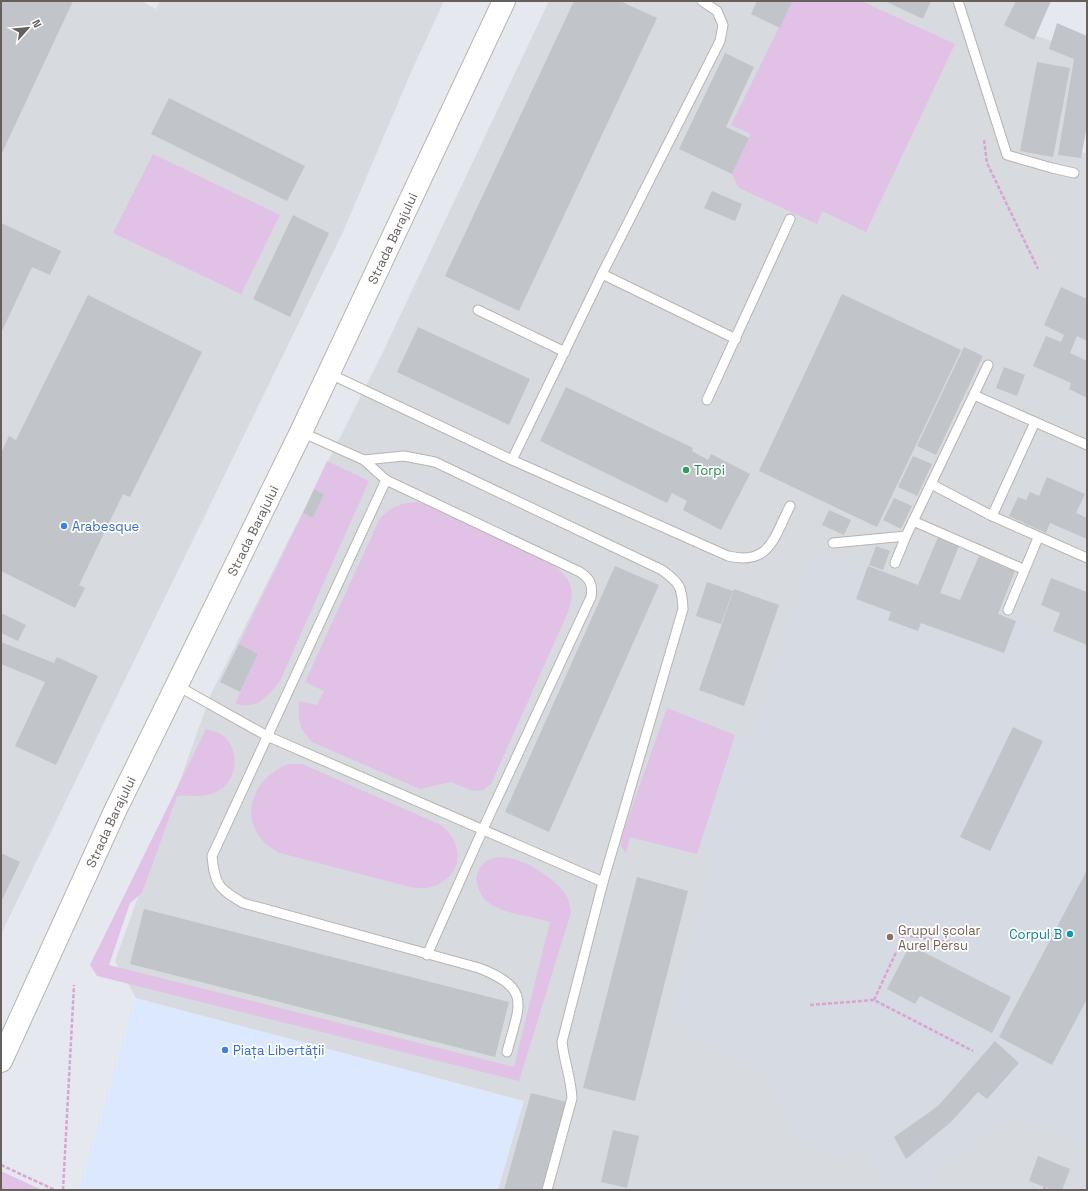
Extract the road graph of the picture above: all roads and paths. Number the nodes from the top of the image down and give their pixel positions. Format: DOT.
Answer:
graph roads {
  1 [pos="504,1"];
  2 [pos="702,1"];
  3 [pos="958,1"];
  4 [pos="982,132"];
  5 [pos="1074,173"];
  6 [pos="790,219"];
  7 [pos="1038,268"];
  8 [pos="602,274"];
  9 [pos="478,310"];
  10 [pos="736,339"];
  11 [pos="565,352"];
  12 [pos="988,365"];
  13 [pos="328,373"];
  14 [pos="974,395"];
  15 [pos="707,400"];
  16 [pos="1035,422"];
  17 [pos="301,432"];
  18 [pos="1087,445"];
  19 [pos="364,460"];
  20 [pos="512,460"];
  21 [pos="386,480"];
  22 [pos="931,484"];
  23 [pos="790,506"];
  24 [pos="992,516"];
  25 [pos="913,521"];
  26 [pos="906,536"];
  27 [pos="1038,538"];
  28 [pos="833,543"];
  29 [pos="1087,558"];
  30 [pos="895,564"];
  31 [pos="1024,569"];
  32 [pos="1008,610"];
  33 [pos="176,685"];
  34 [pos="267,736"];
  35 [pos="483,829"];
  36 [pos="603,882"];
  37 [pos="958,943"];
  38 [pos="427,955"];
  39 [pos="74,985"];
  40 [pos="874,1000"];
  41 [pos="810,1005"];
  42 [pos="973,1051"];
  43 [pos="507,1052"];
  44 [pos="1,1061"];
  45 [pos="1,1165"];
  46 [pos="55,1190"];
  47 [pos="63,1190"];
  48 [pos="547,1190"];
  1 -- 13 [label="main road, Strada Barajului"];
  2 -- 8 [label="lane"];
  3 -- 5 [label="lane"];
  4 -- 7 [label="path"];
  6 -- 10 [label="lane"];
  8 -- 10 [label="lane"];
  8 -- 11 [label="lane"];
  9 -- 11 [label="lane"];
  10 -- 15 [label="lane"];
  11 -- 20 [label="lane"];
  12 -- 14 [label="lane"];
  13 -- 17 [label="main road, Strada Barajului"];
  13 -- 20 [label="lane"];
  14 -- 16 [label="lane"];
  14 -- 22 [label="lane"];
  16 -- 18 [label="lane"];
  16 -- 24 [label="lane"];
  17 -- 19 [label="lane"];
  17 -- 33 [label="main road, Strada Barajului"];
  19 -- 21 [label="lane"];
  19 -- 36 [label="lane"];
  20 -- 23 [label="lane"];
  21 -- 34 [label="lane"];
  21 -- 35 [label="lane"];
  22 -- 24 [label="lane"];
  22 -- 25 [label="lane"];
  24 -- 27 [label="lane"];
  25 -- 26 [label="lane"];
  25 -- 31 [label="lane"];
  26 -- 28 [label="lane"];
  26 -- 30 [label="lane"];
  27 -- 29 [label="lane"];
  27 -- 31 [label="lane"];
  31 -- 32 [label="lane"];
  33 -- 34 [label="lane"];
  33 -- 44 [label="main road, Strada Barajului"];
  34 -- 35 [label="lane"];
  34 -- 38 [label="lane"];
  35 -- 36 [label="lane"];
  35 -- 38 [label="lane"];
  36 -- 48 [label="lane"];
  37 -- 40 [label="path"];
  38 -- 43 [label="lane"];
  39 -- 47 [label="path"];
  40 -- 41 [label="path"];
  40 -- 42 [label="path"];
  45 -- 46 [label="path"];
}
